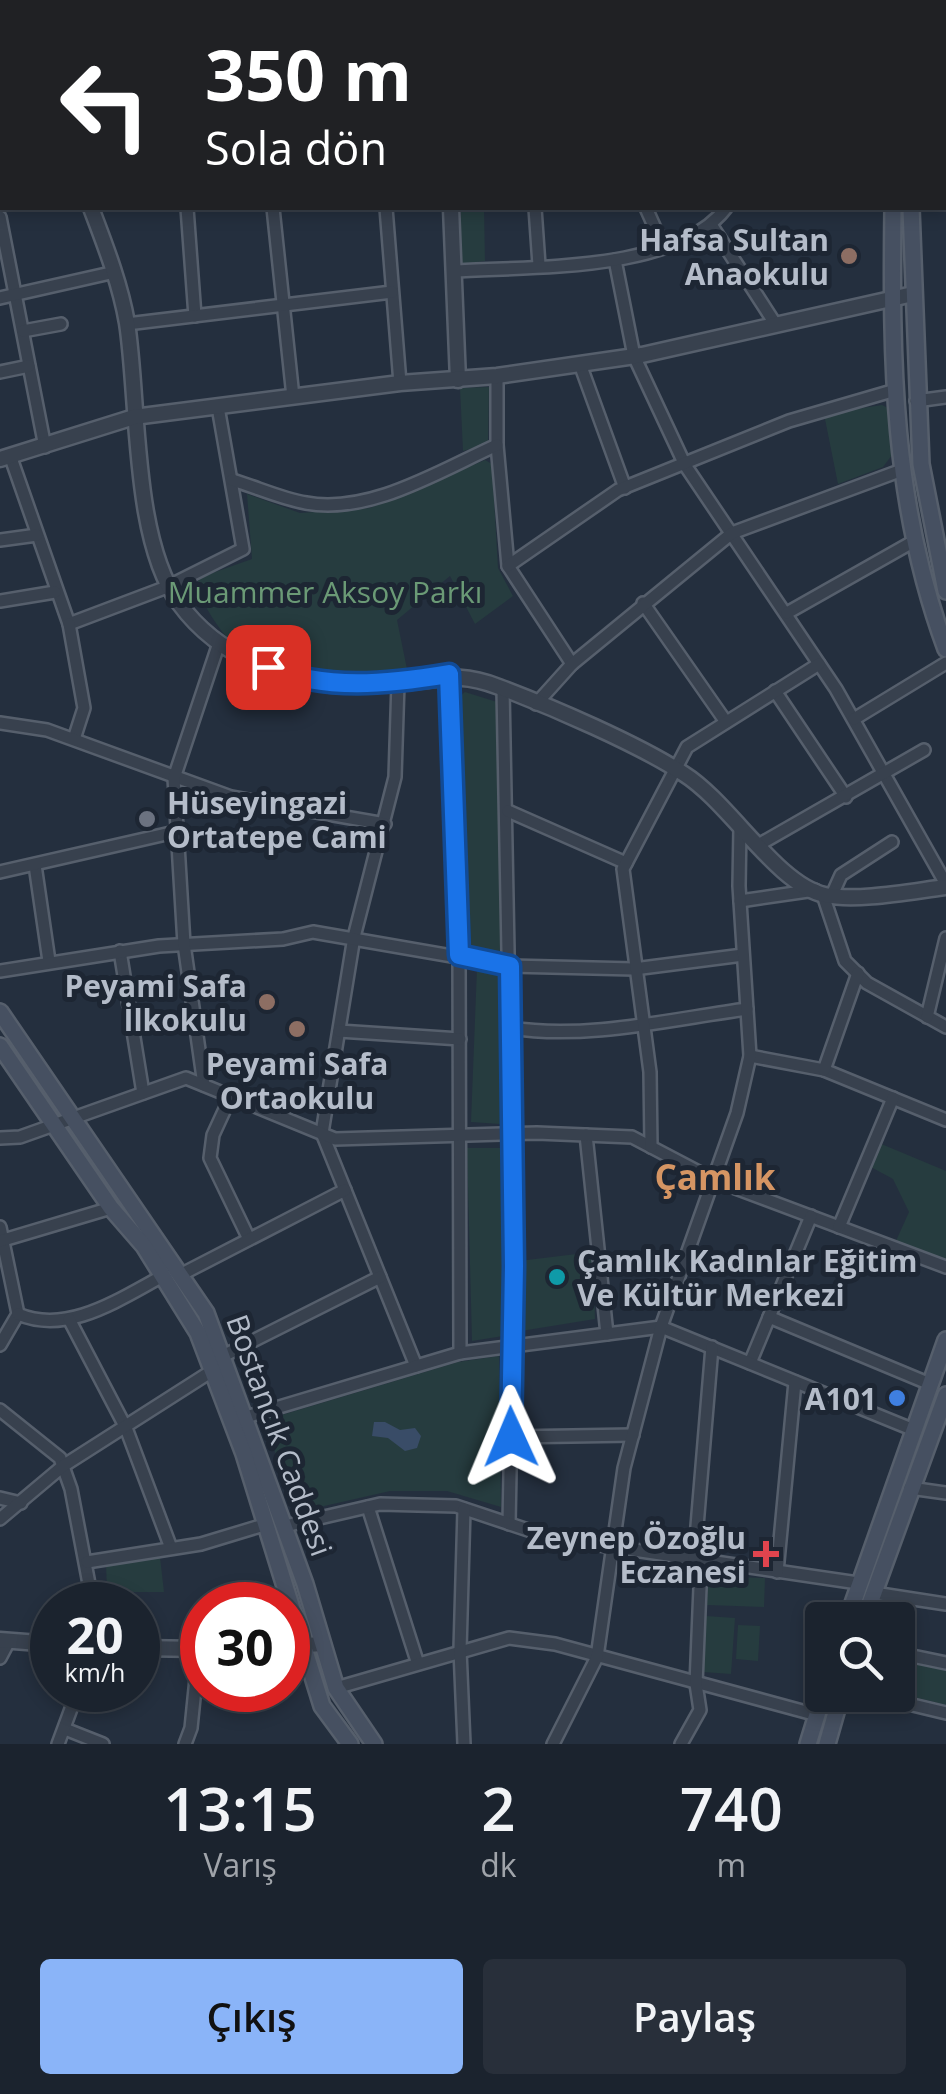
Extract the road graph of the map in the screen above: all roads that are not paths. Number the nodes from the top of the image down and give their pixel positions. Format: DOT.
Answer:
graph roads {
  1 [pos="92,210"];
  2 [pos="187,210"];
  3 [pos="273,210"];
  4 [pos="386,210"];
  5 [pos="452,210"];
  6 [pos="535,210"];
  7 [pos="647,210"];
  8 [pos="724,210"];
  9 [pos="893,210"];
  10 [pos="911,210"];
  11 [pos="0,217"];
  12 [pos="712,226"];
  13 [pos="663,246"];
  14 [pos="615,260"];
  15 [pos="539,265"];
  16 [pos="454,271"];
  17 [pos="115,272"];
  18 [pos="392,292"];
  19 [pos="913,294"];
  20 [pos="16,296"];
  21 [pos="892,296"];
  22 [pos="0,298"];
  23 [pos="282,305"];
  24 [pos="194,316"];
  25 [pos="62,324"];
  26 [pos="127,324"];
  27 [pos="776,325"];
  28 [pos="22,331"];
  29 [pos="634,356"];
  30 [pos="580,364"];
  31 [pos="29,366"];
  32 [pos="0,372"];
  33 [pos="497,376"];
  34 [pos="458,380"];
  35 [pos="400,383"];
  36 [pos="892,391"];
  37 [pos="293,397"];
  38 [pos="946,397"];
  39 [pos="916,401"];
  40 [pos="218,407"];
  41 [pos="134,417"];
  42 [pos="497,446"];
  43 [pos="45,447"];
  44 [pos="6,458"];
  45 [pos="685,465"];
  46 [pos="902,470"];
  47 [pos="232,480"];
  48 [pos="625,488"];
  49 [pos="732,533"];
  50 [pos="37,536"];
  51 [pos="0,540"];
  52 [pos="916,540"];
  53 [pos="508,566"];
  54 [pos="168,587"];
  55 [pos="946,591"];
  56 [pos="55,592"];
  57 [pos="0,600"];
  58 [pos="644,603"];
  59 [pos="787,613"];
  60 [pos="69,624"];
  61 [pos="218,643"];
  62 [pos="946,649"];
  63 [pos="946,663"];
  64 [pos="572,664"];
  65 [pos="820,664"];
  66 [pos="449,674"];
  67 [pos="398,683"];
  68 [pos="503,689"];
  69 [pos="775,692"];
  70 [pos="536,704"];
  71 [pos="854,719"];
  72 [pos="726,722"];
  73 [pos="0,723"];
  74 [pos="74,739"];
  75 [pos="924,750"];
  76 [pos="673,768"];
  77 [pos="886,774"];
  78 [pos="174,778"];
  79 [pos="846,797"];
  80 [pos="508,811"];
  81 [pos="740,822"];
  82 [pos="386,824"];
  83 [pos="175,832"];
  84 [pos="892,842"];
  85 [pos="760,844"];
  86 [pos="626,863"];
  87 [pos="35,866"];
  88 [pos="0,872"];
  89 [pos="946,886"];
  90 [pos="823,893"];
  91 [pos="740,901"];
  92 [pos="354,937"];
  93 [pos="946,938"];
  94 [pos="184,944"];
  95 [pos="120,951"];
  96 [pos="459,955"];
  97 [pos="743,955"];
  98 [pos="49,961"];
  99 [pos="510,966"];
  100 [pos="634,969"];
  101 [pos="0,970"];
  102 [pos="858,974"];
  103 [pos="747,1009"];
  104 [pos="0,1012"];
  105 [pos="927,1017"];
  106 [pos="643,1024"];
  107 [pos="946,1027"];
  108 [pos="511,1028"];
  109 [pos="340,1031"];
  110 [pos="460,1039"];
  111 [pos="0,1046"];
  112 [pos="750,1056"];
  113 [pos="824,1070"];
  114 [pos="204,1085"];
  115 [pos="143,1092"];
  116 [pos="231,1096"];
  117 [pos="892,1098"];
  118 [pos="70,1117"];
  119 [pos="946,1120"];
  120 [pos="52,1124"];
  121 [pos="322,1133"];
  122 [pos="509,1134"];
  123 [pos="462,1135"];
  124 [pos="586,1135"];
  125 [pos="0,1138"];
  126 [pos="652,1146"];
  127 [pos="714,1180"];
  128 [pos="344,1190"];
  129 [pos="110,1208"];
  130 [pos="811,1216"];
  131 [pos="0,1227"];
  132 [pos="839,1227"];
  133 [pos="249,1240"];
  134 [pos="2,1241"];
  135 [pos="946,1267"];
  136 [pos="182,1274"];
  137 [pos="161,1277"];
  138 [pos="380,1277"];
  139 [pos="18,1314"];
  140 [pos="769,1317"];
  141 [pos="69,1319"];
  142 [pos="662,1327"];
  143 [pos="607,1334"];
  144 [pos="946,1340"];
  145 [pos="0,1344"];
  146 [pos="510,1346"];
  147 [pos="712,1348"];
  148 [pos="460,1353"];
  149 [pos="224,1355"];
  150 [pos="750,1363"];
  151 [pos="416,1366"];
  152 [pos="214,1369"];
  153 [pos="795,1382"];
  154 [pos="930,1384"];
  155 [pos="946,1395"];
  156 [pos="0,1410"];
  157 [pos="246,1416"];
  158 [pos="126,1428"];
  159 [pos="914,1430"];
  160 [pos="633,1435"];
  161 [pos="511,1437"];
  162 [pos="63,1466"];
  163 [pos="910,1488"];
  164 [pos="946,1493"];
  165 [pos="0,1498"];
  166 [pos="21,1503"];
  167 [pos="368,1507"];
  168 [pos="464,1510"];
  169 [pos="0,1519"];
  170 [pos="267,1524"];
  171 [pos="509,1524"];
  172 [pos="285,1526"];
  173 [pos="171,1548"];
  174 [pos="610,1549"];
  175 [pos="87,1562"];
  176 [pos="697,1563"];
  177 [pos="777,1572"];
  178 [pos="90,1582"];
  179 [pos="858,1583"];
  180 [pos="874,1593"];
  181 [pos="852,1602"];
  182 [pos="871,1602"];
  183 [pos="946,1604"];
  184 [pos="4,1640"];
  185 [pos="30,1642"];
  186 [pos="310,1645"];
  187 [pos="314,1645"];
  188 [pos="460,1650"];
  189 [pos="598,1656"];
  190 [pos="915,1657"];
  191 [pos="0,1658"];
  192 [pos="417,1661"];
  193 [pos="946,1663"];
  194 [pos="696,1684"];
  195 [pos="336,1688"];
  196 [pos="915,1706"];
  197 [pos="71,1712"];
  198 [pos="190,1712"];
  199 [pos="818,1712"];
  200 [pos="836,1712"];
  201 [pos="946,1713"];
  202 [pos="817,1716"];
  203 [pos="65,1729"];
  204 [pos="58,1744"];
  205 [pos="103,1744"];
  206 [pos="185,1744"];
  207 [pos="350,1744"];
  208 [pos="374,1744"];
  209 [pos="464,1744"];
  210 [pos="554,1744"];
  211 [pos="681,1744"];
  212 [pos="808,1744"];
  213 [pos="827,1744"];
  1 -- 17 [label="street"];
  2 -- 24 [label="street"];
  3 -- 23 [label="street"];
  4 -- 18 [label="street"];
  5 -- 16 [label="street"];
  6 -- 15 [label="street"];
  7 -- 13 [label="street"];
  8 -- 12 [label="street"];
  9 -- 21 [label="main road"];
  10 -- 19 [label="main road"];
  11 -- 20 [label="street"];
  12 -- 13 [label="street"];
  12 -- 27 [label="street"];
  13 -- 14 [label="street"];
  14 -- 15 [label="street"];
  14 -- 29 [label="street"];
  15 -- 16 [label="street"];
  16 -- 34 [label="street"];
  17 -- 20 [label="street"];
  17 -- 26 [label="street"];
  18 -- 23 [label="street"];
  18 -- 35 [label="street"];
  19 -- 21 [label="street"];
  19 -- 39 [label="main road"];
  20 -- 22 [label="street"];
  20 -- 28 [label="street"];
  21 -- 27 [label="street"];
  21 -- 36 [label="main road"];
  23 -- 24 [label="street"];
  23 -- 37 [label="street"];
  24 -- 26 [label="street"];
  25 -- 28 [label="street"];
  26 -- 41 [label="street"];
  27 -- 29 [label="street"];
  28 -- 31 [label="street"];
  29 -- 30 [label="street"];
  29 -- 45 [label="street"];
  30 -- 33 [label="street"];
  30 -- 48 [label="street"];
  31 -- 32 [label="street"];
  31 -- 43 [label="street"];
  33 -- 34 [label="street"];
  33 -- 42 [label="street"];
  34 -- 35 [label="street"];
  35 -- 37 [label="street"];
  36 -- 45 [label="street"];
  36 -- 46 [label="main road"];
  37 -- 40 [label="street"];
  38 -- 39 [label="street"];
  39 -- 55 [label="main road"];
  40 -- 41 [label="street"];
  40 -- 47 [label="street"];
  41 -- 43 [label="street"];
  41 -- 54 [label="street"];
  42 -- 47 [label="street"];
  42 -- 53 [label="street"];
  43 -- 44 [label="street"];
  44 -- 50 [label="street"];
  45 -- 48 [label="street"];
  45 -- 49 [label="street"];
  46 -- 49 [label="street"];
  46 -- 52 [label="main road"];
  47 -- 54 [label="street"];
  48 -- 53 [label="street"];
  49 -- 58 [label="street"];
  49 -- 59 [label="street"];
  50 -- 51 [label="street"];
  50 -- 56 [label="street"];
  52 -- 59 [label="street"];
  52 -- 62 [label="main road"];
  53 -- 64 [label="street"];
  54 -- 60 [label="street"];
  54 -- 61 [label="street"];
  56 -- 57 [label="street"];
  56 -- 60 [label="street"];
  58 -- 64 [label="street"];
  58 -- 72 [label="street"];
  59 -- 65 [label="street"];
  60 -- 74 [label="street"];
  61 -- 67 [label="street"];
  61 -- 78 [label="street"];
  63 -- 71 [label="street"];
  64 -- 70 [label="street"];
  65 -- 69 [label="street"];
  65 -- 71 [label="street"];
  66 -- 67 [label="street"];
  66 -- 68 [label="street"];
  66 -- 96 [label="street"];
  67 -- 82 [label="street"];
  68 -- 70 [label="street"];
  68 -- 80 [label="street"];
  69 -- 72 [label="street"];
  69 -- 79 [label="street"];
  70 -- 76 [label="street"];
  71 -- 77 [label="street"];
  72 -- 76 [label="street"];
  73 -- 74 [label="street"];
  74 -- 78 [label="street"];
  75 -- 77 [label="street"];
  76 -- 81 [label="street"];
  76 -- 86 [label="street"];
  77 -- 79 [label="street"];
  77 -- 89 [label="street"];
  78 -- 82 [label="street"];
  78 -- 83 [label="street"];
  79 -- 85 [label="street"];
  80 -- 86 [label="street"];
  80 -- 99 [label="street"];
  81 -- 85 [label="street"];
  81 -- 91 [label="street"];
  82 -- 92 [label="street"];
  83 -- 87 [label="street"];
  83 -- 94 [label="street"];
  84 -- 90 [label="street"];
  85 -- 90 [label="street"];
  86 -- 100 [label="street"];
  87 -- 88 [label="street"];
  87 -- 98 [label="street"];
  89 -- 90 [label="street"];
  90 -- 91 [label="street"];
  90 -- 102 [label="street"];
  91 -- 97 [label="street"];
  92 -- 94 [label="street"];
  92 -- 96 [label="street"];
  92 -- 109 [label="street"];
  93 -- 105 [label="street"];
  94 -- 95 [label="street"];
  94 -- 114 [label="street"];
  95 -- 98 [label="street"];
  95 -- 115 [label="street"];
  96 -- 99 [label="street"];
  96 -- 110 [label="street"];
  97 -- 100 [label="street"];
  97 -- 103 [label="street"];
  98 -- 101 [label="street"];
  99 -- 100 [label="street"];
  99 -- 108 [label="street"];
  100 -- 106 [label="street"];
  102 -- 105 [label="street"];
  102 -- 113 [label="street"];
  103 -- 106 [label="street"];
  103 -- 112 [label="street"];
  104 -- 118 [label="main road, Bostancık Caddesi"];
  105 -- 107 [label="street"];
  106 -- 108 [label="street"];
  106 -- 126 [label="street"];
  108 -- 122 [label="street"];
  109 -- 110 [label="street"];
  109 -- 121 [label="street"];
  110 -- 123 [label="street"];
  111 -- 120 [label="main road, Bostancık Caddesi"];
  112 -- 113 [label="street"];
  112 -- 127 [label="street"];
  113 -- 117 [label="street"];
  114 -- 115 [label="street"];
  114 -- 116 [label="street"];
  115 -- 118 [label="street"];
  116 -- 121 [label="street"];
  116 -- 133 [label="street"];
  117 -- 119 [label="street"];
  117 -- 132 [label="street"];
  118 -- 120 [label="street"];
  118 -- 136 [label="main road, Bostancık Caddesi"];
  120 -- 125 [label="street"];
  120 -- 129 [label="main road, Bostancık Caddesi"];
  121 -- 123 [label="street"];
  121 -- 128 [label="street"];
  122 -- 123 [label="street"];
  122 -- 124 [label="street"];
  122 -- 146 [label="street"];
  123 -- 148 [label="street"];
  124 -- 126 [label="street"];
  124 -- 143 [label="street"];
  126 -- 127 [label="street"];
  127 -- 130 [label="street"];
  127 -- 142 [label="street"];
  128 -- 133 [label="street"];
  128 -- 138 [label="street"];
  129 -- 134 [label="street"];
  129 -- 137 [label="main road, Bostancık Caddesi"];
  130 -- 132 [label="street"];
  130 -- 140 [label="street"];
  131 -- 134 [label="street"];
  132 -- 135 [label="street"];
  133 -- 136 [label="street"];
  134 -- 139 [label="street"];
  136 -- 149 [label="main road, Bostancık Caddesi"];
  137 -- 141 [label="street"];
  137 -- 152 [label="main road, Bostancık Caddesi"];
  138 -- 149 [label="street"];
  138 -- 151 [label="street"];
  139 -- 141 [label="street"];
  139 -- 145 [label="street"];
  140 -- 150 [label="street"];
  140 -- 154 [label="street"];
  141 -- 158 [label="street"];
  142 -- 143 [label="street"];
  142 -- 147 [label="street"];
  142 -- 160 [label="street"];
  143 -- 146 [label="street"];
  144 -- 154 [label="main road"];
  146 -- 148 [label="street"];
  146 -- 161 [label="street"];
  147 -- 150 [label="street"];
  147 -- 176 [label="street"];
  148 -- 151 [label="street"];
  149 -- 157 [label="main road, Bostancık Caddesi"];
  150 -- 153 [label="street"];
  151 -- 157 [label="street"];
  152 -- 158 [label="street"];
  152 -- 170 [label="main road, Bostancık Caddesi"];
  153 -- 159 [label="street"];
  153 -- 177 [label="street"];
  154 -- 159 [label="main road"];
  155 -- 163 [label="main road"];
  156 -- 162 [label="street"];
  157 -- 172 [label="main road, Bostancık Caddesi"];
  158 -- 162 [label="street"];
  158 -- 173 [label="street"];
  159 -- 179 [label="main road"];
  160 -- 161 [label="street"];
  160 -- 174 [label="street"];
  161 -- 171 [label="street"];
  162 -- 166 [label="street"];
  162 -- 175 [label="street"];
  163 -- 164 [label="street"];
  163 -- 180 [label="main road"];
  165 -- 166 [label="street"];
  166 -- 169 [label="street"];
  167 -- 168 [label="street"];
  167 -- 172 [label="street"];
  167 -- 192 [label="street"];
  168 -- 171 [label="street"];
  168 -- 188 [label="street"];
  170 -- 173 [label="street"];
  170 -- 187 [label="main road, Bostancık Caddesi"];
  171 -- 174 [label="street"];
  172 -- 187 [label="main road, Bostancık Caddesi"];
  173 -- 175 [label="street"];
  174 -- 176 [label="street"];
  174 -- 189 [label="street"];
  175 -- 178 [label="street"];
  176 -- 177 [label="street"];
  176 -- 194 [label="street"];
  177 -- 179 [label="street"];
  179 -- 180 [label="main road"];
  179 -- 181 [label="main road"];
  180 -- 182 [label="main road"];
  180 -- 183 [label="street"];
  184 -- 185 [label="street"];
  184 -- 191 [label="street"];
  186 -- 187 [label="street"];
  187 -- 195 [label="main road, Bostancık Caddesi"];
  187 -- 207 [label="main road, Bostancık Caddesi"];
  188 -- 189 [label="street"];
  188 -- 192 [label="street"];
  188 -- 209 [label="street"];
  189 -- 194 [label="street"];
  189 -- 210 [label="street"];
  190 -- 193 [label="street"];
  192 -- 195 [label="street"];
  194 -- 202 [label="street"];
  194 -- 211 [label="street"];
  195 -- 208 [label="main road, Bostancık Caddesi"];
  196 -- 201 [label="street"];
  197 -- 203 [label="street"];
  198 -- 206 [label="street"];
  199 -- 202 [label="main road"];
  200 -- 213 [label="main road"];
  202 -- 212 [label="main road"];
  203 -- 204 [label="street"];
  203 -- 205 [label="street"];
}
